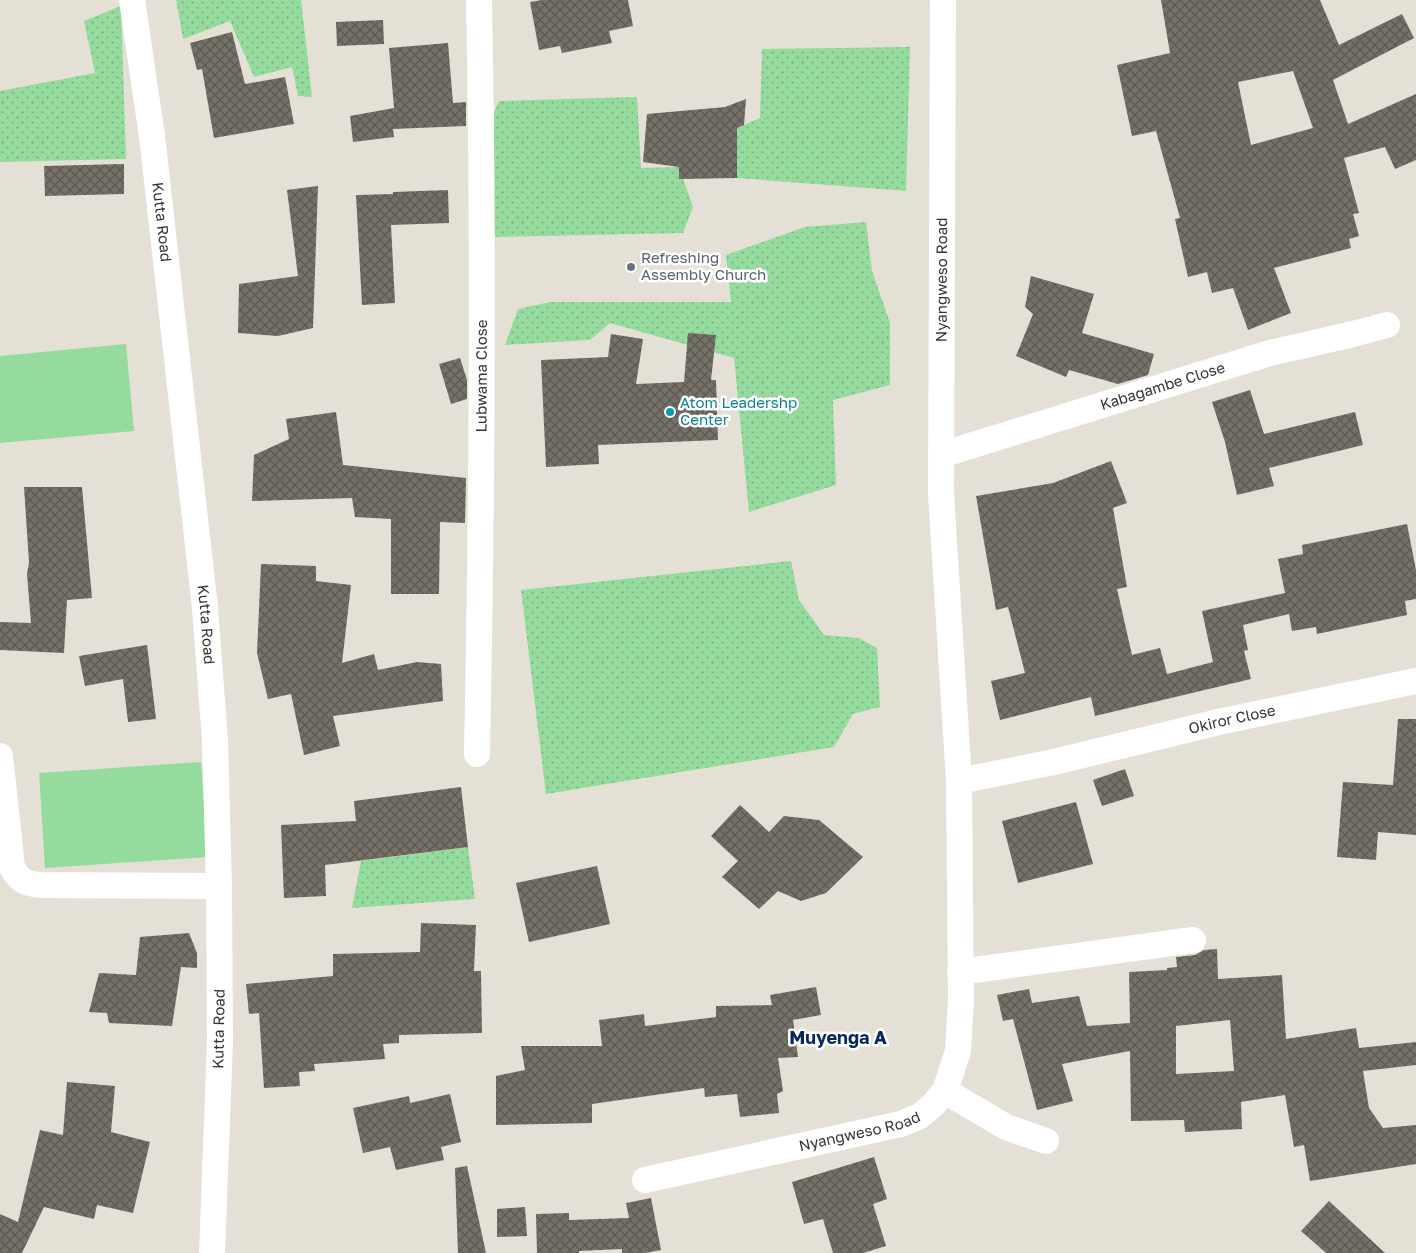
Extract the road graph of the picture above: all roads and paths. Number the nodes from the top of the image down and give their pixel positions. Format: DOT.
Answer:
graph roads {
  1 [pos="132,0"];
  2 [pos="479,0"];
  3 [pos="943,0"];
  4 [pos="1386,325"];
  5 [pos="941,455"];
  6 [pos="1414,682"];
  7 [pos="478,754"];
  8 [pos="0,756"];
  9 [pos="959,781"];
  10 [pos="219,886"];
  11 [pos="1193,940"];
  12 [pos="960,972"];
  13 [pos="945,1091"];
  14 [pos="1046,1141"];
  15 [pos="645,1180"];
  16 [pos="212,1253"];
  1 -- 10 [label="street, Kutta Road"];
  2 -- 7 [label="street, Lubwama Close"];
  3 -- 5 [label="street, Nyangweso Road"];
  4 -- 5 [label="street, Kabagambe Close"];
  5 -- 9 [label="street, Nyangweso Road"];
  6 -- 9 [label="street, Okiror Close"];
  8 -- 10 [label="street"];
  9 -- 12 [label="street, Nyangweso Road"];
  10 -- 16 [label="street, Kutta Road"];
  11 -- 12 [label="street"];
  12 -- 13 [label="street, Nyangweso Road"];
  13 -- 14 [label="street"];
  13 -- 15 [label="street, Nyangweso Road"];
}
